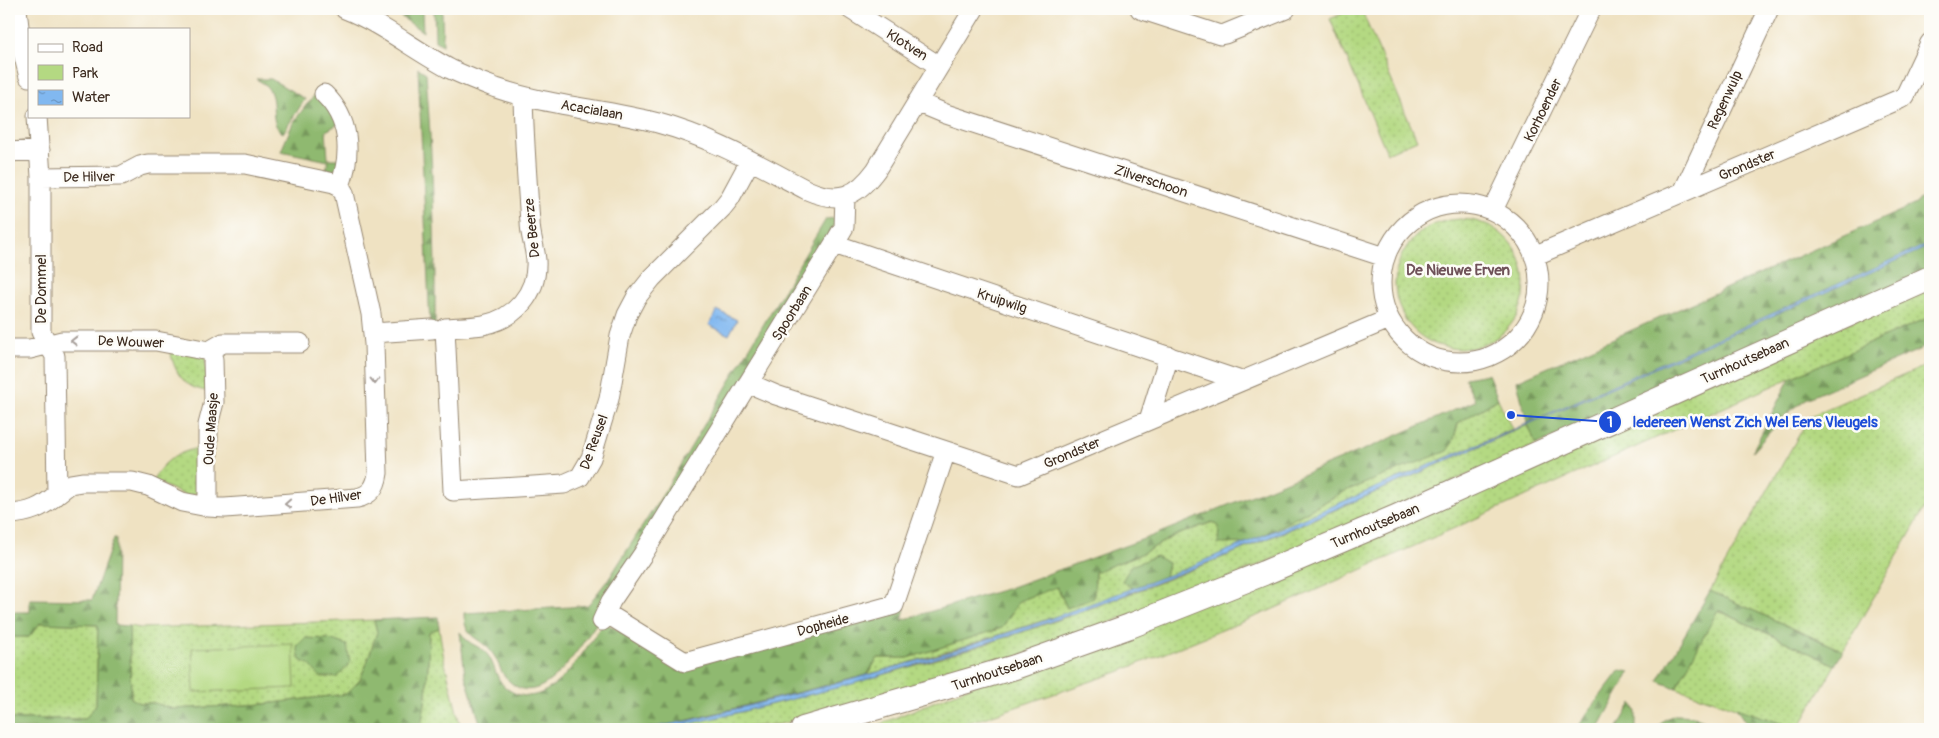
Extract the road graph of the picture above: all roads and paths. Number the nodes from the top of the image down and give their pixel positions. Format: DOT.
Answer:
graph roads {
  1 [pos="17,9"];
  2 [pos="345,9"];
  3 [pos="850,9"];
  4 [pos="974,9"];
  5 [pos="1140,9"];
  6 [pos="1286,9"];
  7 [pos="1591,9"];
  8 [pos="1768,9"];
  9 [pos="377,15"];
  10 [pos="1930,43"];
  11 [pos="940,66"];
  12 [pos="28,73"];
  13 [pos="324,94"];
  14 [pos="523,97"];
  15 [pos="917,102"];
  16 [pos="37,118"];
  17 [pos="40,150"];
  18 [pos="9,152"];
  19 [pos="750,161"];
  20 [pos="41,178"];
  21 [pos="340,186"];
  22 [pos="1683,192"];
  23 [pos="845,196"];
  24 [pos="1493,210"];
  25 [pos="834,244"];
  26 [pos="1534,256"];
  27 [pos="1385,257"];
  28 [pos="1930,278"];
  29 [pos="1389,319"];
  30 [pos="438,329"];
  31 [pos="373,333"];
  32 [pos="48,343"];
  33 [pos="300,343"];
  34 [pos="9,349"];
  35 [pos="209,351"];
  36 [pos="1169,356"];
  37 [pos="1241,381"];
  38 [pos="748,383"];
  39 [pos="1149,420"];
  40 [pos="946,451"];
  41 [pos="56,494"];
  42 [pos="208,507"];
  43 [pos="9,514"];
  44 [pos="604,617"];
  45 [pos="802,729"];
  1 -- 12 [label="street"];
  2 -- 9 [label="street, Acacialaan"];
  3 -- 11 [label="street, Klotven"];
  4 -- 11 [label="street"];
  5 -- 6 [label="street"];
  7 -- 24 [label="street, Korhoender"];
  8 -- 22 [label="street, Regenwulp"];
  9 -- 14 [label="street, Acacialaan"];
  10 -- 22 [label="street, Grondster"];
  11 -- 15 [label="street"];
  13 -- 21 [label="street"];
  14 -- 19 [label="street, Acacialaan"];
  14 -- 30 [label="street, De Beerze"];
  15 -- 23 [label="street"];
  15 -- 27 [label="street, Zilverschoon"];
  16 -- 17 [label="street, De Dommel"];
  17 -- 18 [label="street"];
  17 -- 20 [label="street, De Dommel"];
  19 -- 23 [label="street, Acacialaan"];
  19 -- 30 [label="street, De Reusel"];
  20 -- 21 [label="street, De Hilver"];
  20 -- 32 [label="street, De Dommel"];
  21 -- 31 [label="street, De Hilver"];
  22 -- 26 [label="street, Grondster"];
  23 -- 25 [label="street, Spoorbaan"];
  24 -- 26 [label="street"];
  24 -- 27 [label="street"];
  25 -- 36 [label="street, Kruipwilg"];
  25 -- 38 [label="street, Spoorbaan"];
  26 -- 29 [label="street"];
  27 -- 29 [label="street"];
  28 -- 45 [label="main road, Turnhoutsebaan"];
  29 -- 37 [label="street, Grondster"];
  30 -- 31 [label="street, De Beerze"];
  31 -- 42 [label="street, De Hilver, one-way"];
  32 -- 34 [label="street, De Wouwer"];
  35 -- 32 [label="street, De Wouwer, one-way"];
  32 -- 41 [label="street, De Dommel"];
  33 -- 35 [label="street"];
  35 -- 42 [label="street, Oude Maasje"];
  36 -- 37 [label="street, Kruipwilg"];
  36 -- 39 [label="street"];
  37 -- 39 [label="street, Grondster"];
  38 -- 40 [label="street, Grondster"];
  38 -- 44 [label="street, Spoorbaan"];
  39 -- 40 [label="street, Grondster"];
  40 -- 44 [label="street, Dopheide"];
  41 -- 42 [label="street, De Hilver"];
  41 -- 43 [label="street"];
}
